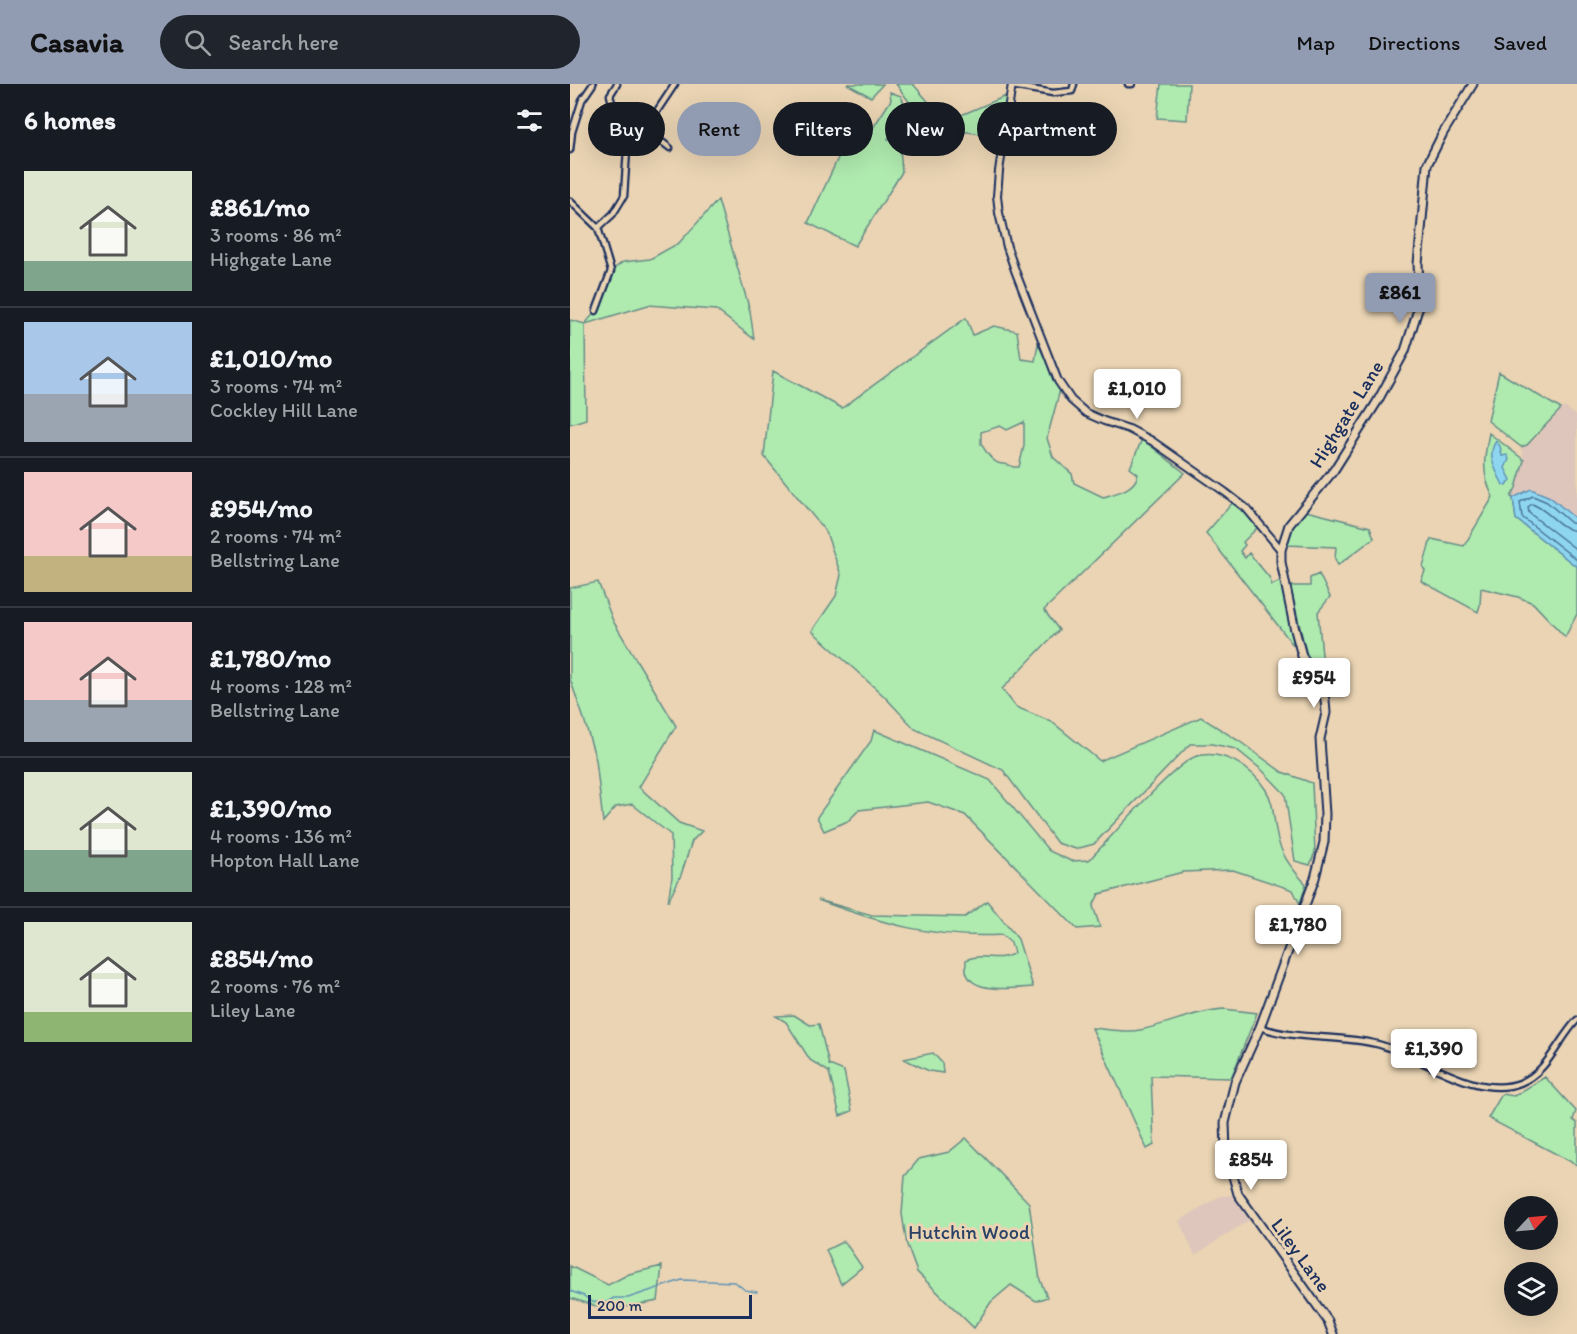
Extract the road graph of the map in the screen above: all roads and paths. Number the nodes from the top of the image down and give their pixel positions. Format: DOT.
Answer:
graph roads {
  1 [pos="593,84"];
  2 [pos="617,84"];
  3 [pos="675,84"];
  4 [pos="1074,84"];
  5 [pos="1473,84"];
  6 [pos="1012,85"];
  7 [pos="612,102"];
  8 [pos="663,102"];
  9 [pos="665,144"];
  10 [pos="670,148"];
  11 [pos="570,150"];
  12 [pos="627,156"];
  13 [pos="570,201"];
  14 [pos="598,228"];
  15 [pos="596,311"];
  16 [pos="1281,550"];
  17 [pos="1577,1020"];
  18 [pos="1260,1027"];
  19 [pos="1333,1334"];
  1 -- 11 [label="street"];
  2 -- 7 [label="street"];
  3 -- 8 [label="street"];
  4 -- 6 [label="street"];
  5 -- 16 [label="main road, Highgate Lane"];
  6 -- 16 [label="street"];
  9 -- 10 [label="street"];
  12 -- 14 [label="street"];
  13 -- 14 [label="street"];
  14 -- 15 [label="street"];
  16 -- 18 [label="main road, Liley Lane"];
  17 -- 18 [label="street"];
  18 -- 19 [label="main road, Liley Lane"];
}
